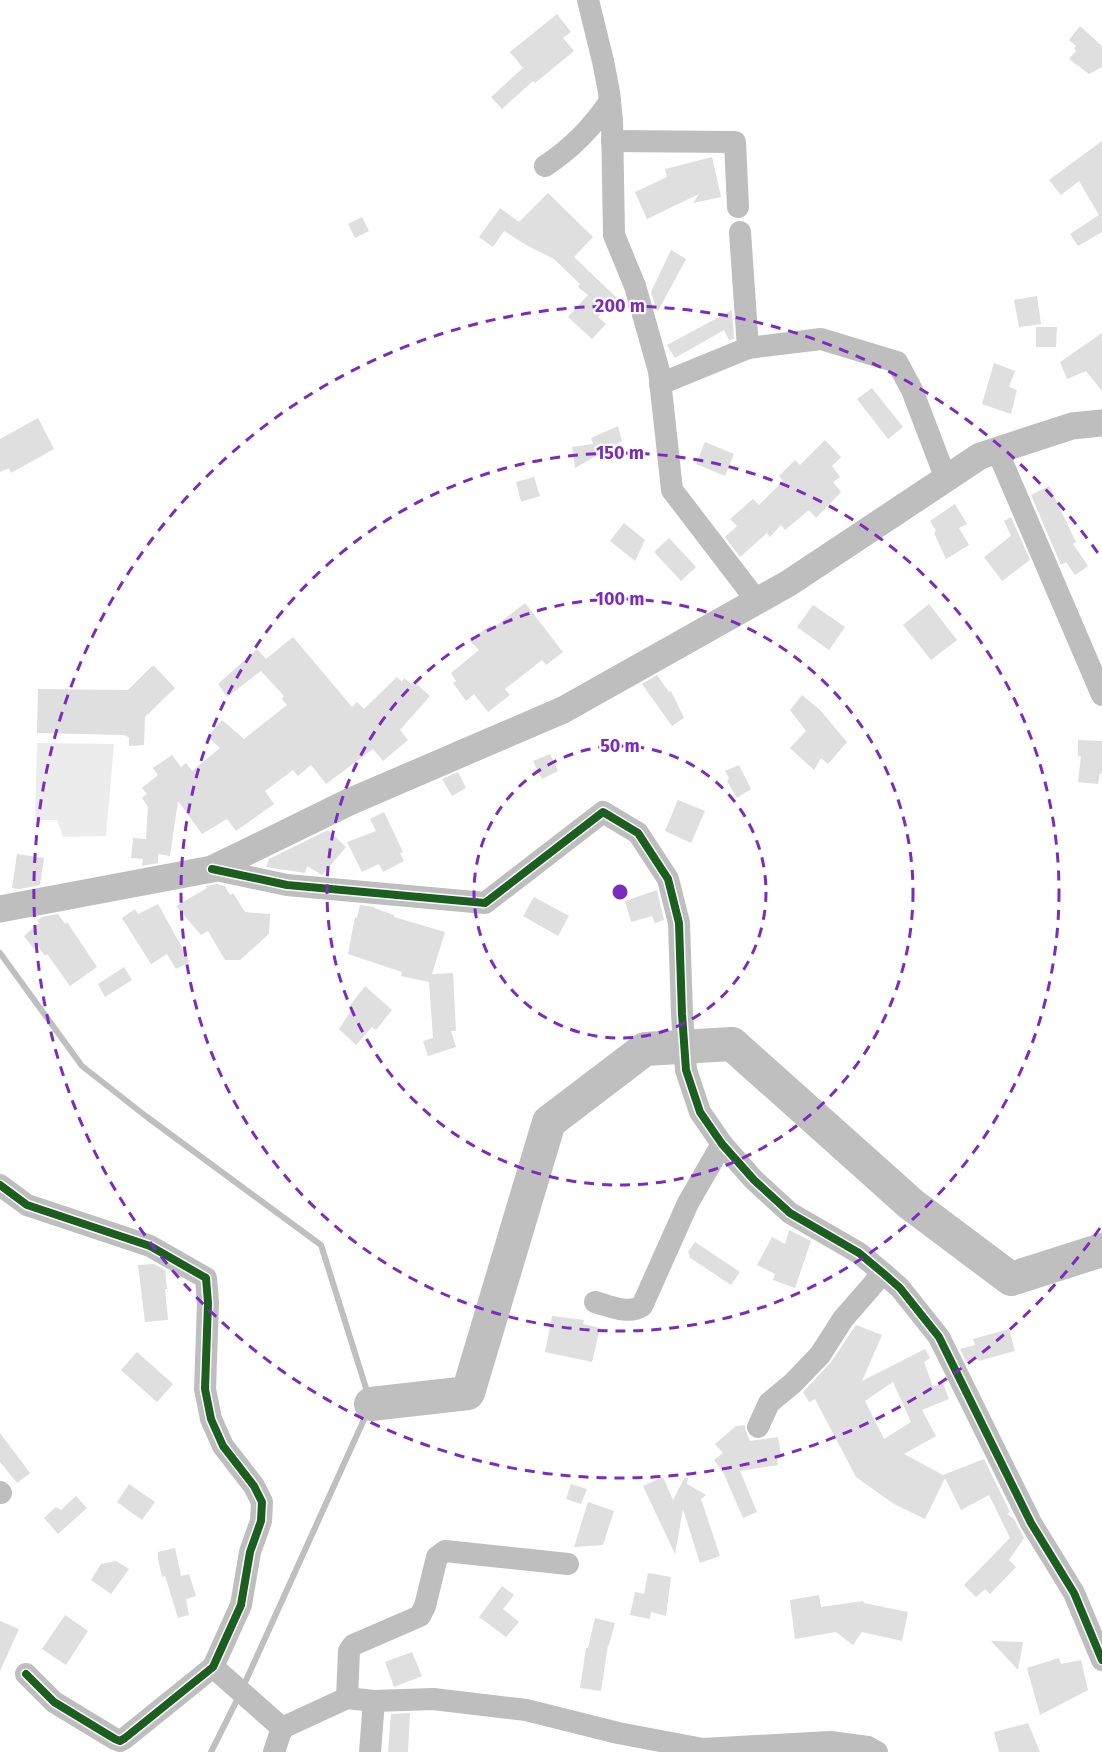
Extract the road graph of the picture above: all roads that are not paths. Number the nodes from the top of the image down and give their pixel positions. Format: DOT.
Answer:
graph roads {
  1 [pos="588,0"];
  2 [pos="610,101"];
  3 [pos="612,141"];
  4 [pos="545,166"];
  5 [pos="738,207"];
  6 [pos="740,232"];
  7 [pos="748,348"];
  8 [pos="660,384"];
  9 [pos="1102,423"];
  10 [pos="997,450"];
  11 [pos="946,479"];
  12 [pos="757,601"];
  13 [pos="1102,695"];
  14 [pos="212,869"];
  15 [pos="0,909"];
  16 [pos="722,1144"];
  17 [pos="0,1185"];
  18 [pos="883,1273"];
  19 [pos="595,1302"];
  20 [pos="758,1427"];
  21 [pos="568,1564"];
  22 [pos="1102,1660"];
  23 [pos="213,1667"];
  24 [pos="27,1674"];
  25 [pos="347,1698"];
  26 [pos="374,1701"];
  27 [pos="282,1728"];
  28 [pos="274,1752"];
  29 [pos="370,1752"];
  30 [pos="877,1752"];
  1 -- 2 [label="street"];
  2 -- 3 [label="street"];
  2 -- 4 [label="street"];
  3 -- 5 [label="street"];
  3 -- 8 [label="street"];
  6 -- 7 [label="street"];
  7 -- 8 [label="street"];
  7 -- 11 [label="street"];
  8 -- 12 [label="street"];
  9 -- 10 [label="street"];
  10 -- 11 [label="street"];
  10 -- 13 [label="street"];
  11 -- 12 [label="street"];
  12 -- 14 [label="street"];
  14 -- 15 [label="street"];
  14 -- 16 [label="street"];
  16 -- 18 [label="street"];
  16 -- 19 [label="street"];
  17 -- 23 [label="street"];
  18 -- 20 [label="street"];
  18 -- 22 [label="street"];
  21 -- 25 [label="street"];
  23 -- 24 [label="street"];
  23 -- 27 [label="street"];
  25 -- 26 [label="street"];
  25 -- 27 [label="street"];
  26 -- 29 [label="street"];
  26 -- 30 [label="street"];
  27 -- 28 [label="street"];
}
